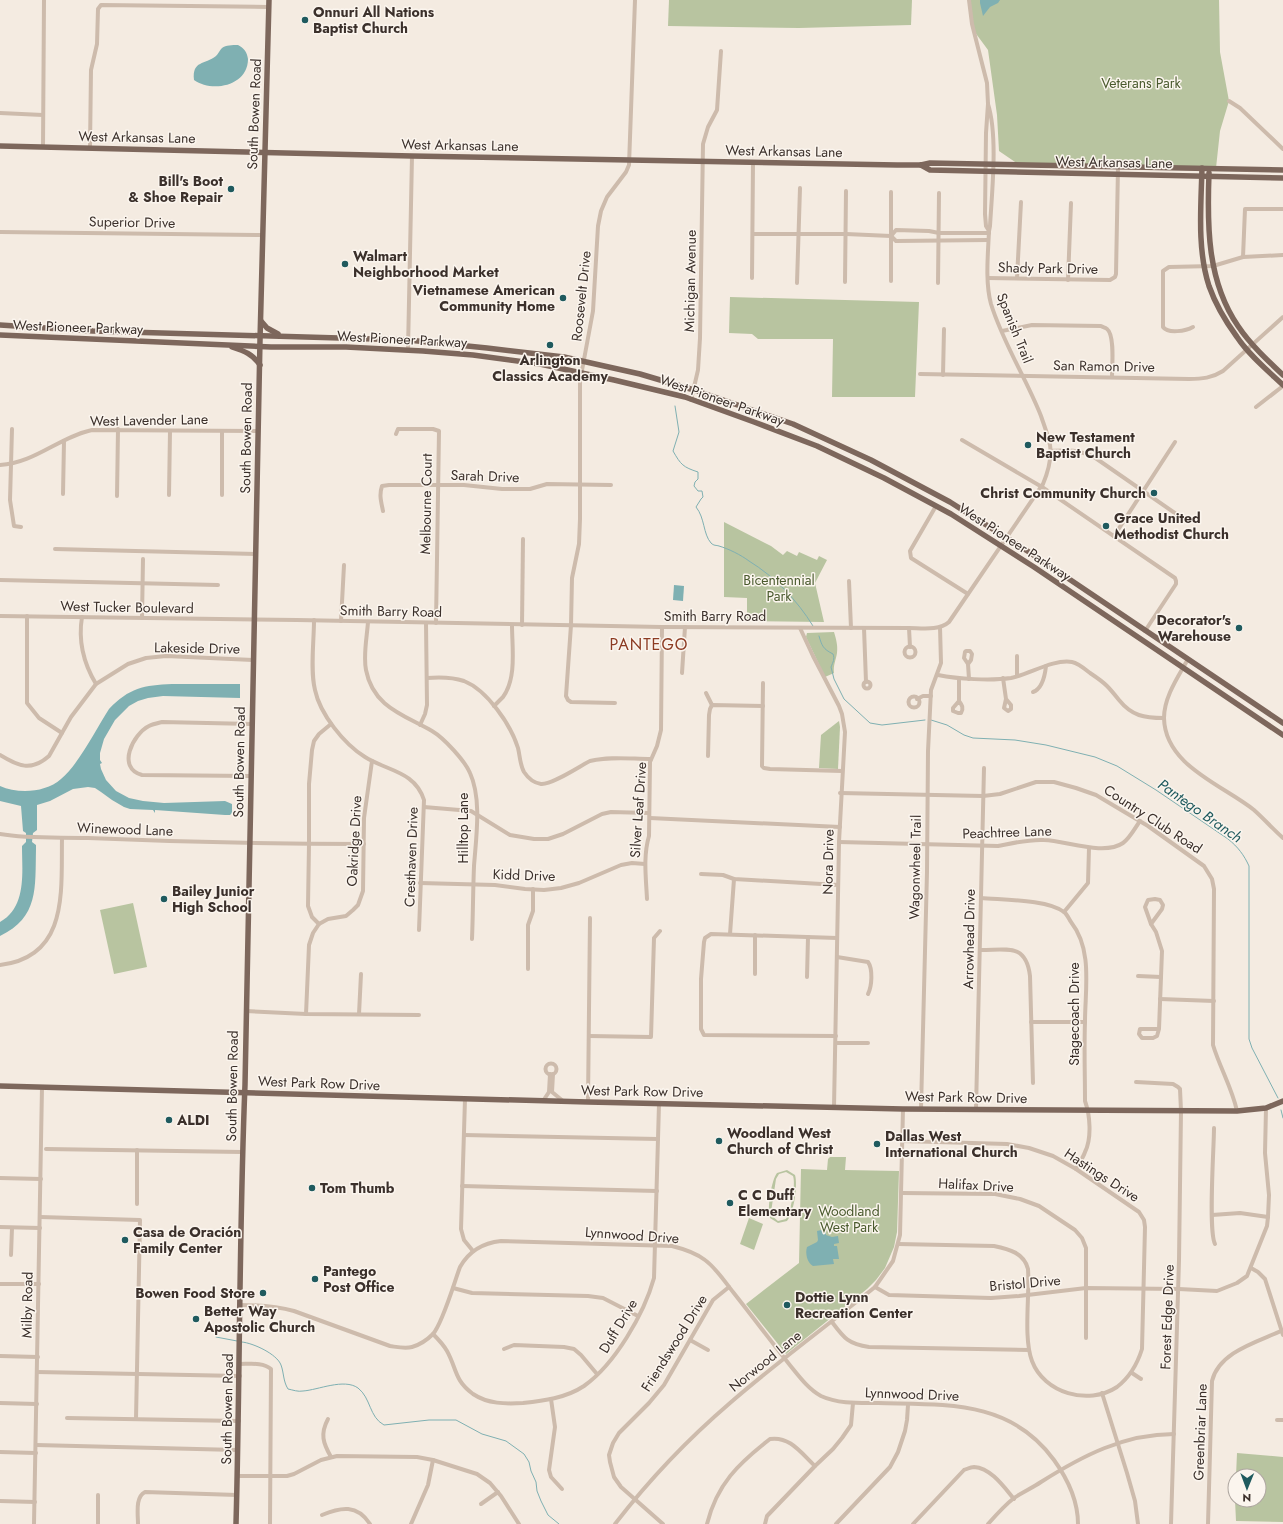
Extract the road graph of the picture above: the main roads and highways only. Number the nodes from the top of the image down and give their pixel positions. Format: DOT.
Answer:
graph roads {
  1 [pos="269,0"];
  2 [pos="0,146"];
  3 [pos="265,152"];
  4 [pos="920,165"];
  5 [pos="1202,168"];
  6 [pos="1209,168"];
  7 [pos="1283,170"];
  8 [pos="1202,176"];
  9 [pos="1209,176"];
  10 [pos="1283,178"];
  11 [pos="261,321"];
  12 [pos="0,325"];
  13 [pos="144,332"];
  14 [pos="0,335"];
  15 [pos="260,335"];
  16 [pos="284,336"];
  17 [pos="142,342"];
  18 [pos="225,344"];
  19 [pos="260,346"];
  20 [pos="260,365"];
  21 [pos="1283,375"];
  22 [pos="1283,386"];
  23 [pos="1283,723"];
  24 [pos="1283,735"];
  25 [pos="0,1086"];
  26 [pos="245,1092"];
  27 [pos="1283,1101"];
  28 [pos="236,1524"];
  1 -- 3 [label="main road, South Bowen Road"];
  2 -- 3 [label="main road, West Arkansas Lane"];
  3 -- 4 [label="main road, West Arkansas Lane"];
  3 -- 11 [label="main road, South Bowen Road"];
  4 -- 5 [label="main road, West Arkansas Lane"];
  4 -- 8 [label="main road, West Arkansas Lane"];
  5 -- 6 [label="main road, West Arkansas Lane"];
  5 -- 8 [label="main road"];
  6 -- 7 [label="main road, West Arkansas Lane"];
  6 -- 9 [label="main road"];
  8 -- 9 [label="main road, West Arkansas Lane"];
  8 -- 22 [label="main road"];
  9 -- 10 [label="main road, West Arkansas Lane"];
  9 -- 21 [label="main road"];
  11 -- 15 [label="main road, South Bowen Road"];
  11 -- 16 [label="main road"];
  12 -- 13 [label="main road, West Pioneer Parkway"];
  13 -- 15 [label="main road, West Pioneer Parkway"];
  13 -- 17 [label="main road"];
  14 -- 17 [label="main road, West Pioneer Parkway"];
  15 -- 16 [label="main road, West Pioneer Parkway"];
  15 -- 19 [label="main road, South Bowen Road"];
  16 -- 23 [label="main road, West Pioneer Parkway"];
  17 -- 18 [label="main road, West Pioneer Parkway"];
  18 -- 19 [label="main road, West Pioneer Parkway"];
  18 -- 20 [label="main road"];
  19 -- 20 [label="main road, South Bowen Road"];
  19 -- 24 [label="main road, West Pioneer Parkway"];
  20 -- 26 [label="main road, South Bowen Road"];
  25 -- 26 [label="main road, West Park Row Drive"];
  26 -- 27 [label="main road, West Park Row Drive"];
  26 -- 28 [label="main road, South Bowen Road"];
}
